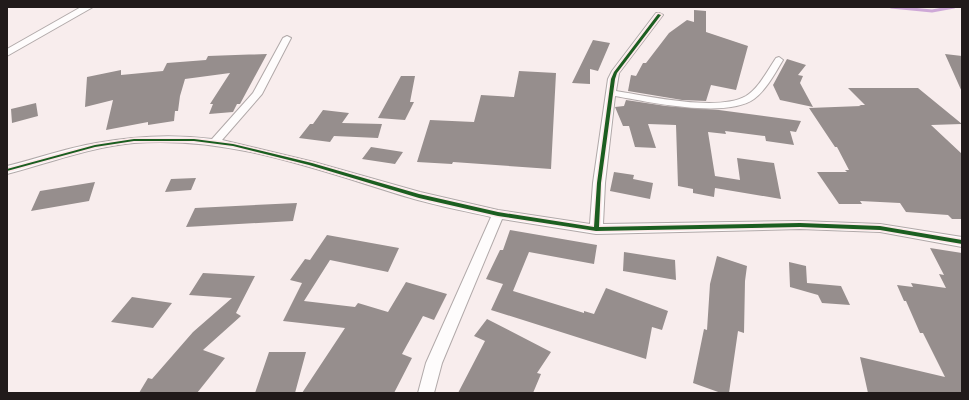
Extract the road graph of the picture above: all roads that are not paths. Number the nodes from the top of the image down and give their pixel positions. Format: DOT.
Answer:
graph roads {
  1 [pos="88,7"];
  2 [pos="659,15"];
  3 [pos="287,38"];
  4 [pos="7,53"];
  5 [pos="779,60"];
  6 [pos="612,93"];
  7 [pos="214,143"];
  8 [pos="7,170"];
  9 [pos="498,214"];
  10 [pos="596,229"];
  11 [pos="962,242"];
  12 [pos="426,393"];
  1 -- 4 [label="street"];
  2 -- 6 [label="street"];
  3 -- 7 [label="street"];
  5 -- 6 [label="street"];
  6 -- 10 [label="street"];
  7 -- 8 [label="street"];
  7 -- 9 [label="street"];
  9 -- 10 [label="street"];
  9 -- 12 [label="street"];
  10 -- 11 [label="street"];
}
